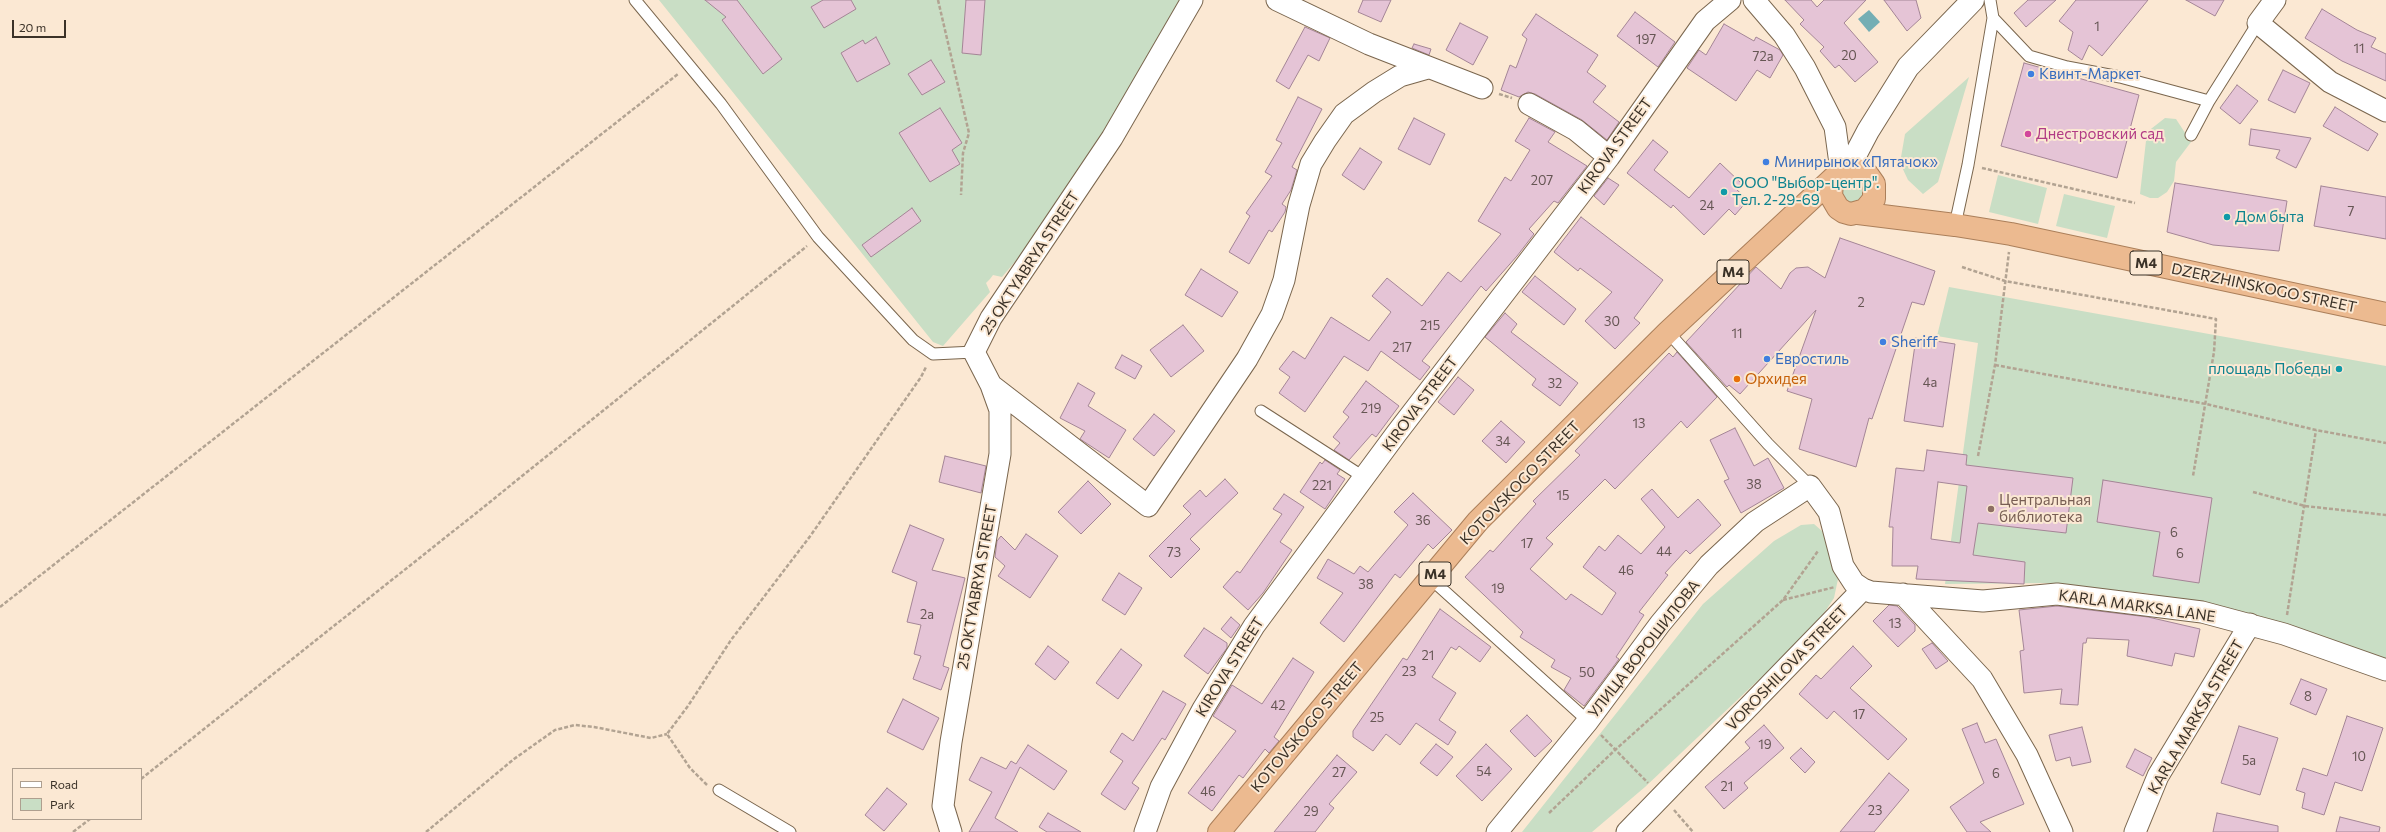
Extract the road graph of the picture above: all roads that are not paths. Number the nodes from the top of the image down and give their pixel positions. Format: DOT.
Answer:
graph roads {
  1 [pos="635,0"];
  2 [pos="1192,0"];
  3 [pos="1277,0"];
  4 [pos="1730,0"];
  5 [pos="1754,0"];
  6 [pos="1973,0"];
  7 [pos="1990,0"];
  8 [pos="2266,8"];
  9 [pos="1993,18"];
  10 [pos="1428,68"];
  11 [pos="1482,88"];
  12 [pos="2209,101"];
  13 [pos="1529,104"];
  14 [pos="2386,111"];
  15 [pos="1868,131"];
  16 [pos="2191,136"];
  17 [pos="1609,157"];
  18 [pos="1841,174"];
  19 [pos="1873,181"];
  20 [pos="1797,211"];
  21 [pos="1851,212"];
  22 [pos="1906,218"];
  23 [pos="1955,225"];
  24 [pos="2386,314"];
  25 [pos="1668,332"];
  26 [pos="974,352"];
  27 [pos="991,385"];
  28 [pos="1262,410"];
  29 [pos="1365,478"];
  30 [pos="1810,486"];
  31 [pos="1431,579"];
  32 [pos="1858,586"];
  33 [pos="1903,594"];
  34 [pos="2250,624"];
  35 [pos="2386,670"];
  36 [pos="1588,721"];
  37 [pos="719,790"];
  38 [pos="790,832"];
  39 [pos="951,832"];
  40 [pos="1145,832"];
  41 [pos="1219,832"];
  42 [pos="1497,832"];
  43 [pos="1628,832"];
  44 [pos="2062,832"];
  45 [pos="2135,832"];
  1 -- 26 [label="lane"];
  2 -- 26 [label="street, 25 OKTYABRYA STREET"];
  3 -- 10 [label="street"];
  4 -- 17 [label="street, KIROVA STREET"];
  5 -- 18 [label="street"];
  6 -- 15 [label="street, KOTOVSKOGO STREET"];
  7 -- 9 [label="lane"];
  8 -- 12 [label="lane"];
  8 -- 14 [label="street"];
  9 -- 12 [label="lane"];
  9 -- 23 [label="lane"];
  10 -- 11 [label="street"];
  10 -- 27 [label="street"];
  12 -- 16 [label="lane"];
  13 -- 17 [label="street"];
  15 -- 18 [label="street, KOTOVSKOGO STREET"];
  15 -- 19 [label="street"];
  17 -- 29 [label="street, KIROVA STREET"];
  18 -- 19 [label="highway"];
  18 -- 20 [label="highway, KOTOVSKOGO STREET / M4"];
  18 -- 21 [label="highway"];
  19 -- 21 [label="highway"];
  19 -- 22 [label="highway"];
  20 -- 21 [label="highway, M4"];
  20 -- 25 [label="highway, KOTOVSKOGO STREET / M4"];
  21 -- 22 [label="highway, M4"];
  22 -- 23 [label="highway, DZERZHINSKOGO STREET / M4"];
  23 -- 24 [label="highway, DZERZHINSKOGO STREET / M4"];
  25 -- 30 [label="lane"];
  25 -- 31 [label="highway, KOTOVSKOGO STREET / M4"];
  26 -- 27 [label="street, 25 OKTYABRYA STREET"];
  27 -- 39 [label="street, 25 OKTYABRYA STREET"];
  28 -- 29 [label="lane"];
  29 -- 40 [label="street, KIROVA STREET"];
  30 -- 32 [label="street"];
  30 -- 36 [label="street, УЛИЦА ВОРОШИЛОВА"];
  31 -- 36 [label="lane"];
  31 -- 41 [label="highway, KOTOVSKOGO STREET / M4"];
  32 -- 33 [label="street, KARLA MARKSA LANE"];
  32 -- 43 [label="street, VOROSHILOVA STREET"];
  33 -- 34 [label="street, KARLA MARKSA LANE"];
  33 -- 44 [label="street"];
  34 -- 35 [label="street, KARLA MARKSA LANE"];
  34 -- 45 [label="street, KARLA MARKSA STREET"];
  36 -- 42 [label="street, УЛИЦА ВОРОШИЛОВА"];
  37 -- 38 [label="lane"];
}
